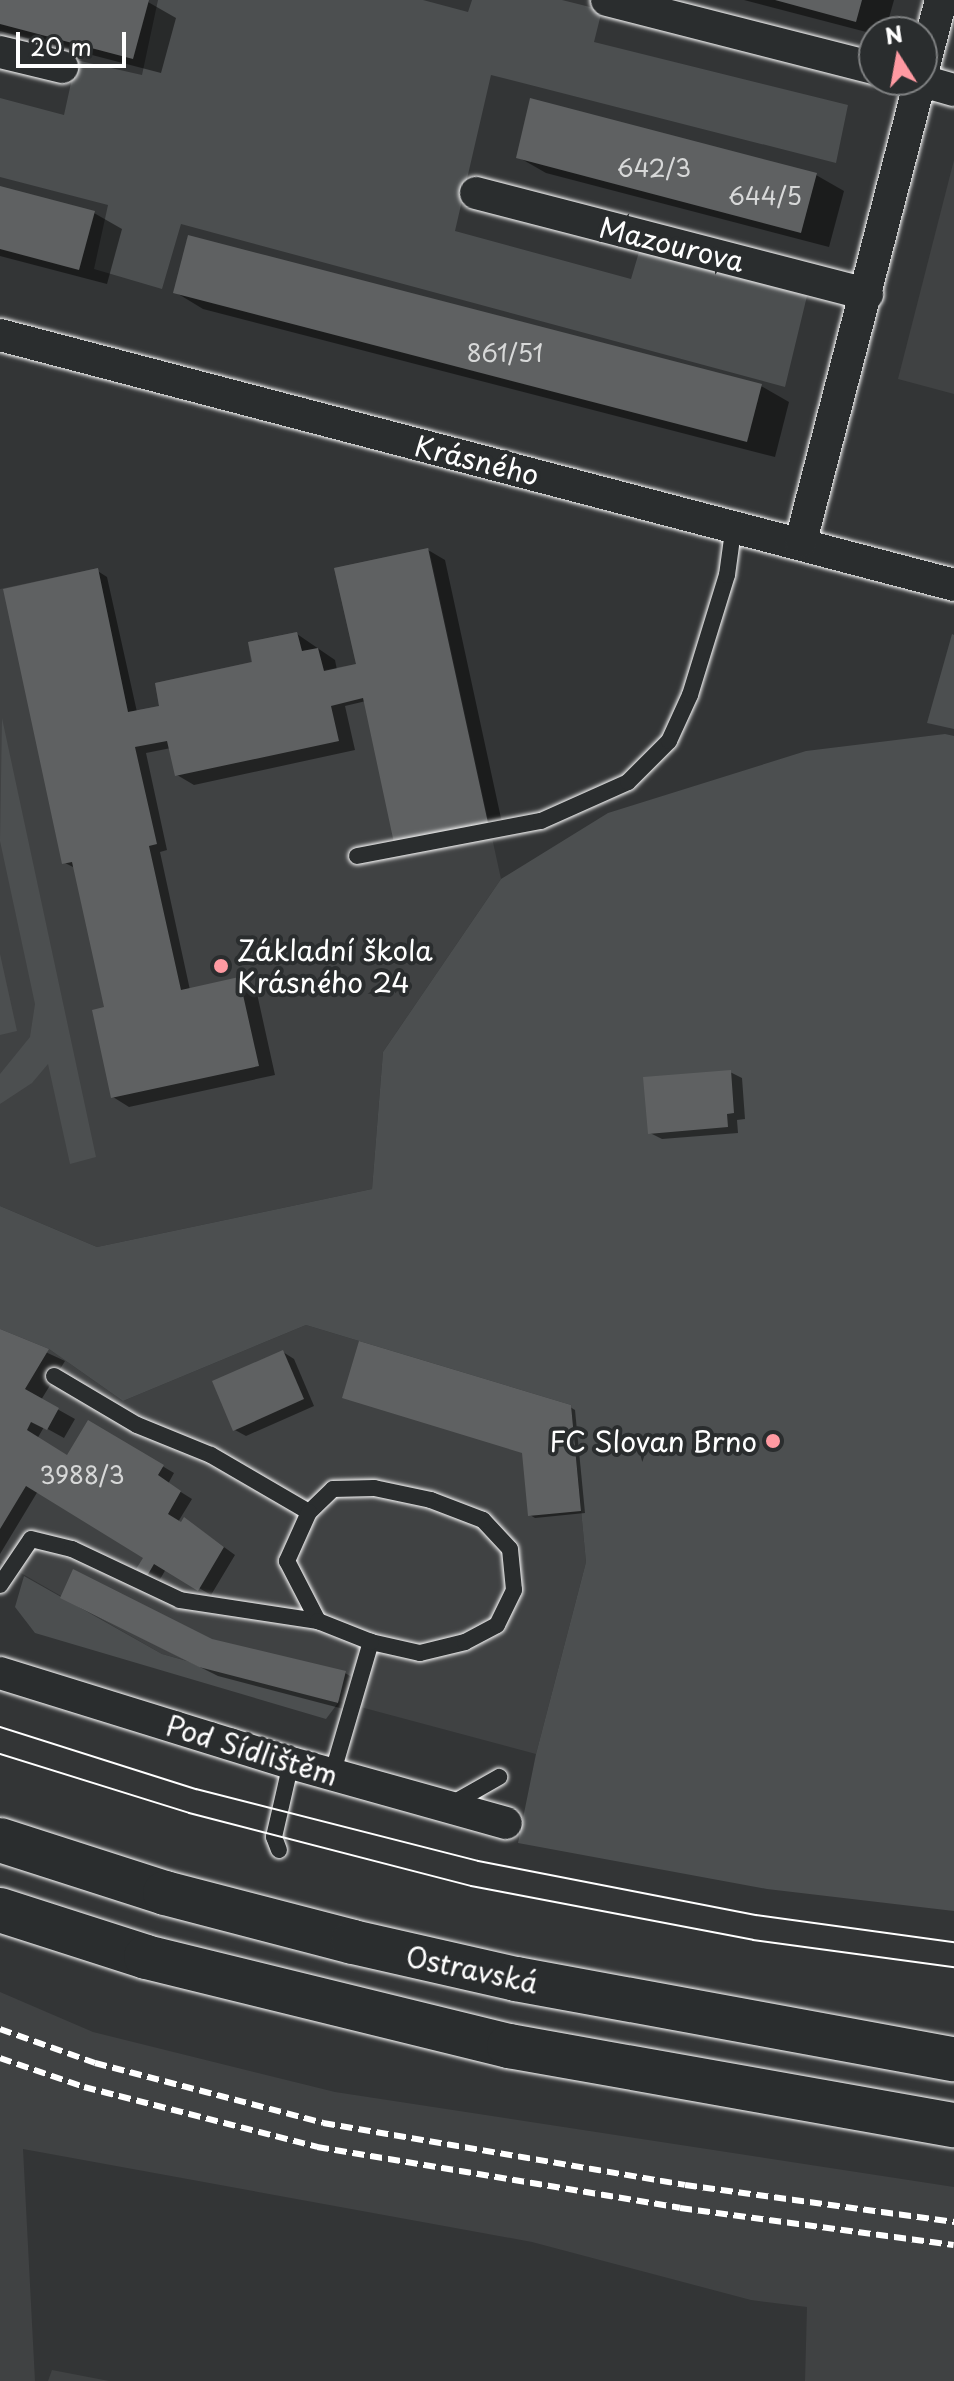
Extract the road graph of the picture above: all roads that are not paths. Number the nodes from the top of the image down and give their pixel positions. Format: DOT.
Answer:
graph roads {
  1 [pos="607,0"];
  2 [pos="0,52"];
  3 [pos="858,64"];
  4 [pos="62,67"];
  5 [pos="917,96"];
  6 [pos="476,193"];
  7 [pos="867,294"];
  8 [pos="0,335"];
  9 [pos="734,524"];
  10 [pos="801,541"];
  11 [pos="954,585"];
  12 [pos="357,856"];
  13 [pos="54,1376"];
  14 [pos="309,1512"];
  15 [pos="1,1579"];
  16 [pos="318,1621"];
  17 [pos="371,1642"];
  18 [pos="0,1673"];
  19 [pos="291,1763"];
  20 [pos="332,1775"];
  21 [pos="499,1777"];
  22 [pos="447,1807"];
  23 [pos="506,1823"];
  24 [pos="0,1840"];
  25 [pos="279,1850"];
  26 [pos="0,1910"];
  27 [pos="954,2059"];
  28 [pos="954,2125"];
  1 -- 3 [label="street"];
  2 -- 4 [label="street"];
  5 -- 7 [label="street"];
  6 -- 7 [label="street, Mazourova"];
  7 -- 10 [label="street"];
  8 -- 9 [label="street, Krásného"];
  9 -- 10 [label="street, Krásného"];
  9 -- 12 [label="lane"];
  10 -- 11 [label="street, Krásného"];
  13 -- 14 [label="lane"];
  14 -- 16 [label="lane"];
  14 -- 17 [label="lane"];
  15 -- 16 [label="lane"];
  16 -- 17 [label="lane"];
  17 -- 20 [label="lane"];
  18 -- 19 [label="street, Pod Sídlištěm"];
  19 -- 20 [label="street, Pod Sídlištěm"];
  19 -- 25 [label="lane"];
  20 -- 22 [label="street, Pod Sídlištěm"];
  21 -- 22 [label="lane"];
  22 -- 23 [label="street, Pod Sídlištěm"];
  24 -- 27 [label="highway, Ostravská"];
  26 -- 28 [label="highway"];
}
